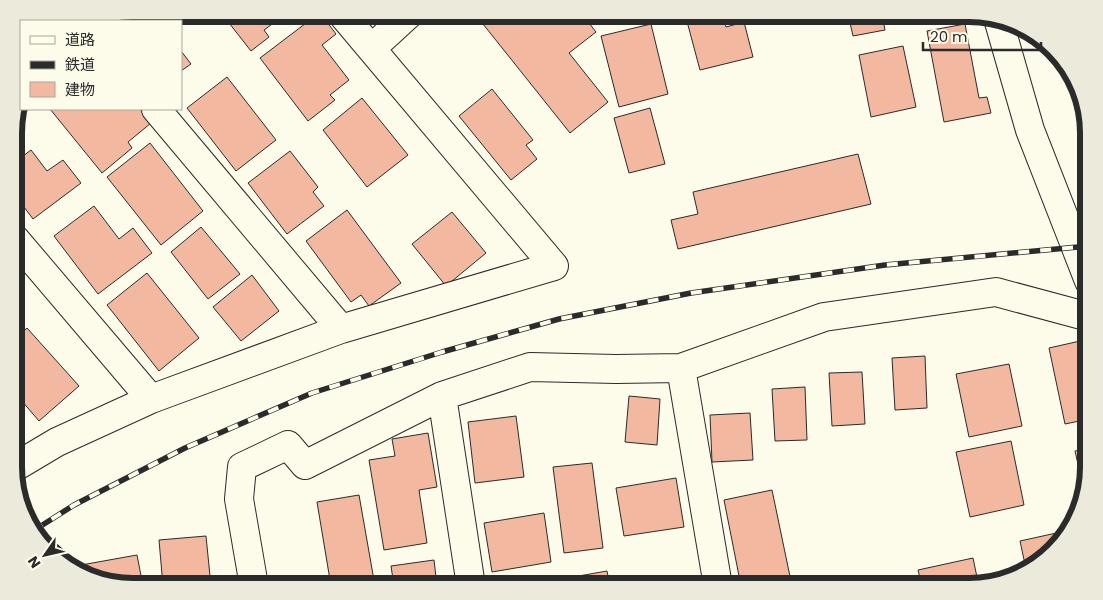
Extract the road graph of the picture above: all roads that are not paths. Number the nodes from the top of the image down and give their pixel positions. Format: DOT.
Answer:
graph roads {
  1 [pos="349,22"];
  2 [pos="400,22"];
  3 [pos="1000,27"];
  4 [pos="372,48"];
  5 [pos="157,110"];
  6 [pos="23,248"];
  7 [pos="1080,258"];
  8 [pos="1080,315"];
  9 [pos="341,328"];
  10 [pos="682,368"];
  11 [pos="442,396"];
  12 [pos="151,399"];
  13 [pos="22,462"];
  14 [pos="717,577"];
  15 [pos="253,578"];
  16 [pos="470,578"];
  1 -- 4 [label="street"];
  2 -- 4 [label="street"];
  3 -- 7 [label="street"];
  4 -- 9 [label="street"];
  5 -- 9 [label="street"];
  6 -- 12 [label="street"];
  8 -- 10 [label="street"];
  9 -- 12 [label="street"];
  10 -- 11 [label="street"];
  10 -- 14 [label="street"];
  11 -- 15 [label="street"];
  11 -- 16 [label="street"];
  12 -- 13 [label="street"];
}
